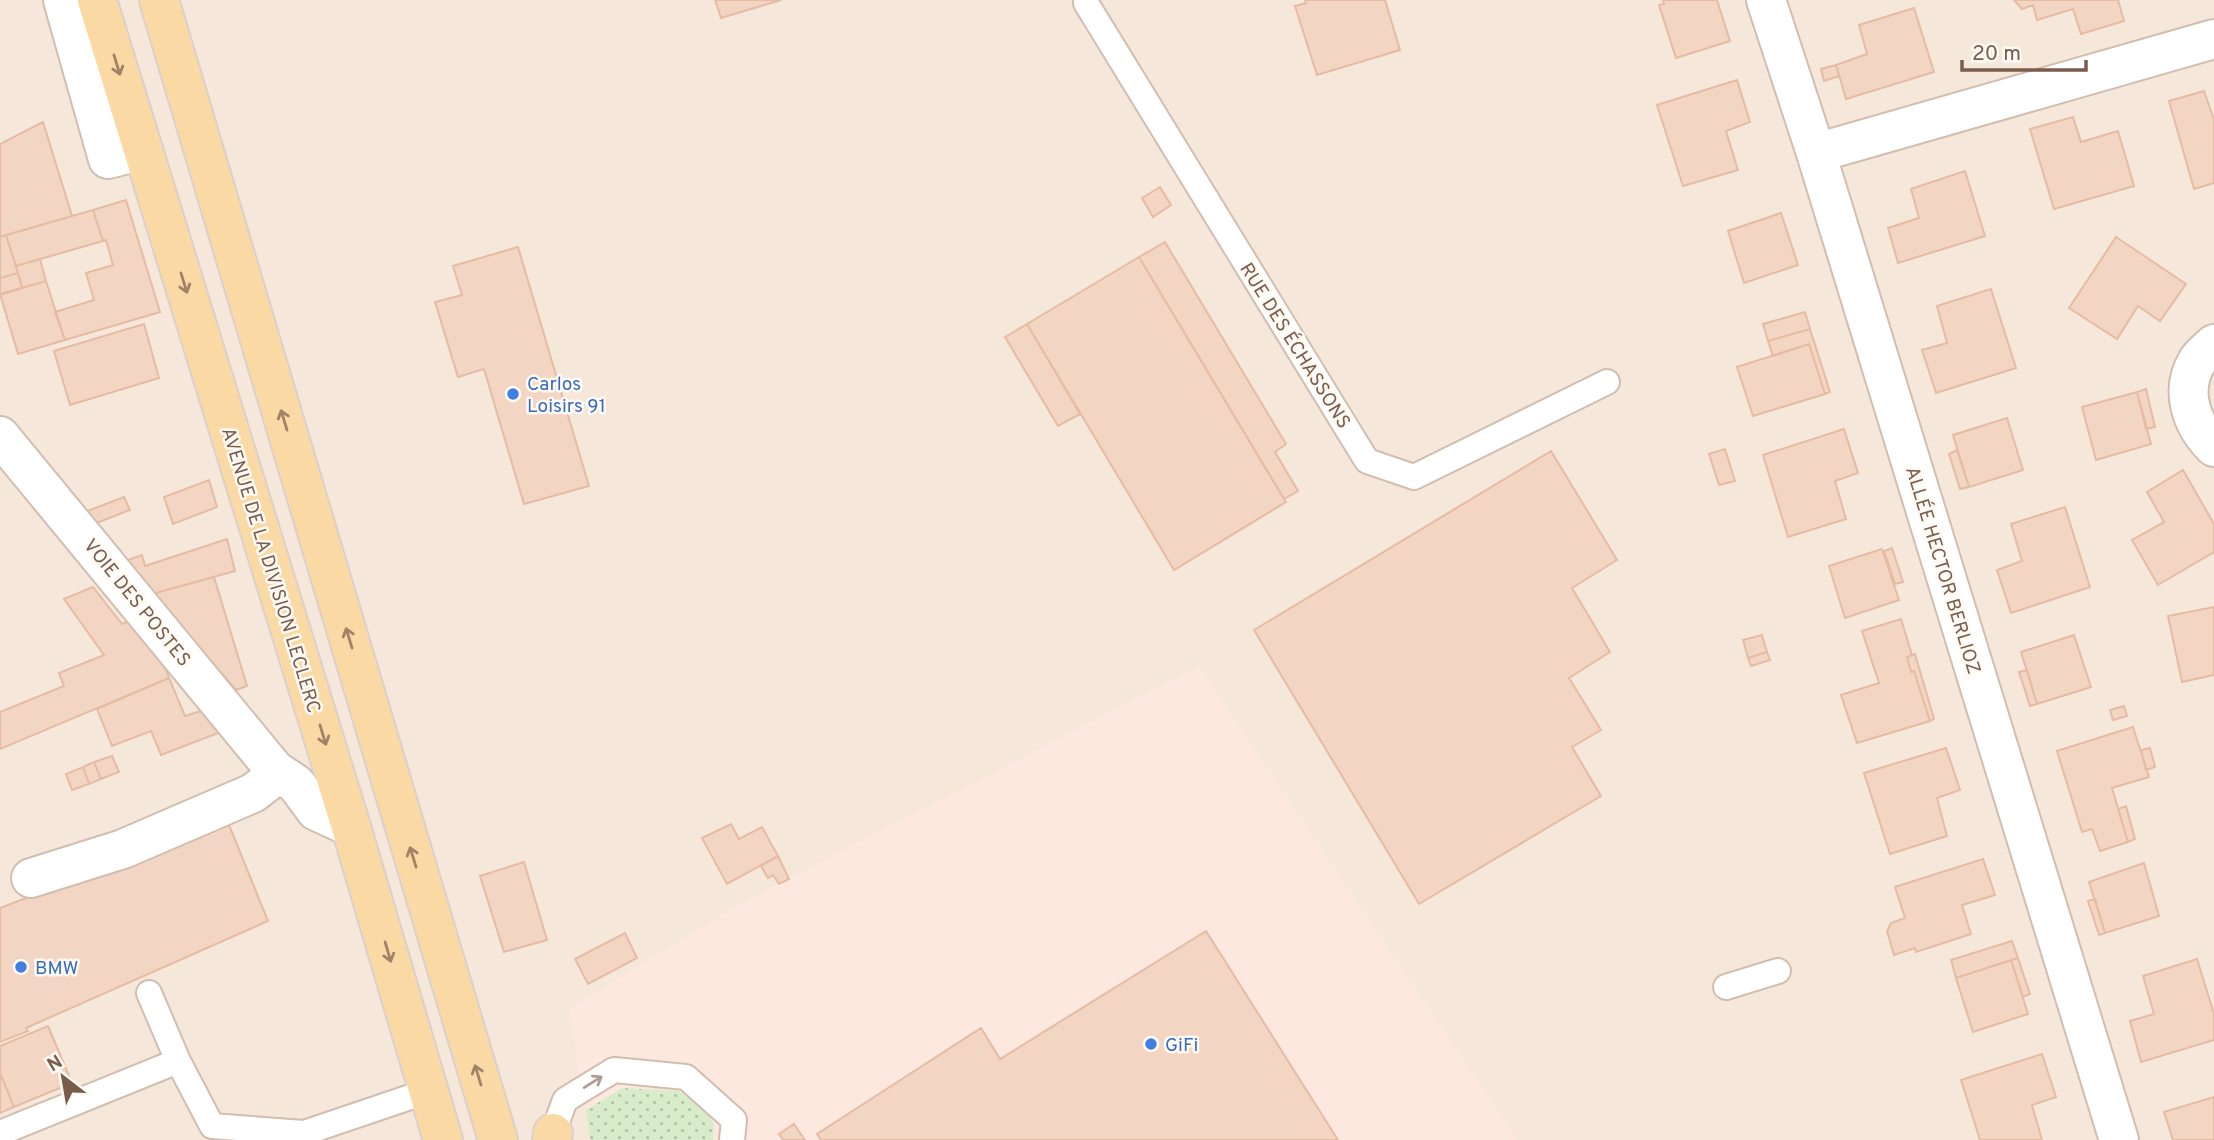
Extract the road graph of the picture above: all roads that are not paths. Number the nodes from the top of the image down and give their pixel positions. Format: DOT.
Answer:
graph roads {
  1 [pos="63,0"];
  2 [pos="97,0"];
  3 [pos="159,0"];
  4 [pos="1766,0"];
  5 [pos="1086,3"];
  6 [pos="2214,39"];
  7 [pos="143,150"];
  8 [pos="1816,153"];
  9 [pos="2214,344"];
  10 [pos="1607,382"];
  11 [pos="0,436"];
  12 [pos="2214,447"];
  13 [pos="275,769"];
  14 [pos="351,827"];
  15 [pos="31,878"];
  16 [pos="1778,971"];
  17 [pos="1726,987"];
  18 [pos="149,993"];
  19 [pos="178,1060"];
  20 [pos="428,1091"];
  21 [pos="0,1133"];
  22 [pos="552,1136"];
  23 [pos="443,1140"];
  24 [pos="498,1140"];
  25 [pos="732,1140"];
  26 [pos="2119,1140"];
  1 -- 7 [label="street"];
  2 -- 7 [label="main road, AVENUE DE LA DIVISION LECLERC, one-way"];
  24 -- 3 [label="main road, one-way"];
  4 -- 8 [label="street, ALLÉE HECTOR BERLIOZ"];
  5 -- 10 [label="lane, RUE DES ÉCHASSONS"];
  6 -- 8 [label="street"];
  7 -- 14 [label="main road, AVENUE DE LA DIVISION LECLERC, one-way"];
  8 -- 26 [label="street, ALLÉE HECTOR BERLIOZ"];
  9 -- 12 [label="street"];
  11 -- 13 [label="street, VOIE DES POSTES"];
  13 -- 14 [label="street, VOIE DES POSTES"];
  13 -- 15 [label="street"];
  14 -- 20 [label="main road, AVENUE DE LA DIVISION LECLERC, one-way"];
  16 -- 17 [label="lane"];
  18 -- 19 [label="lane"];
  19 -- 20 [label="lane"];
  19 -- 21 [label="lane"];
  20 -- 23 [label="main road, AVENUE DE LA DIVISION LECLERC"];
  22 -- 25 [label="lane, one-way"];
}
